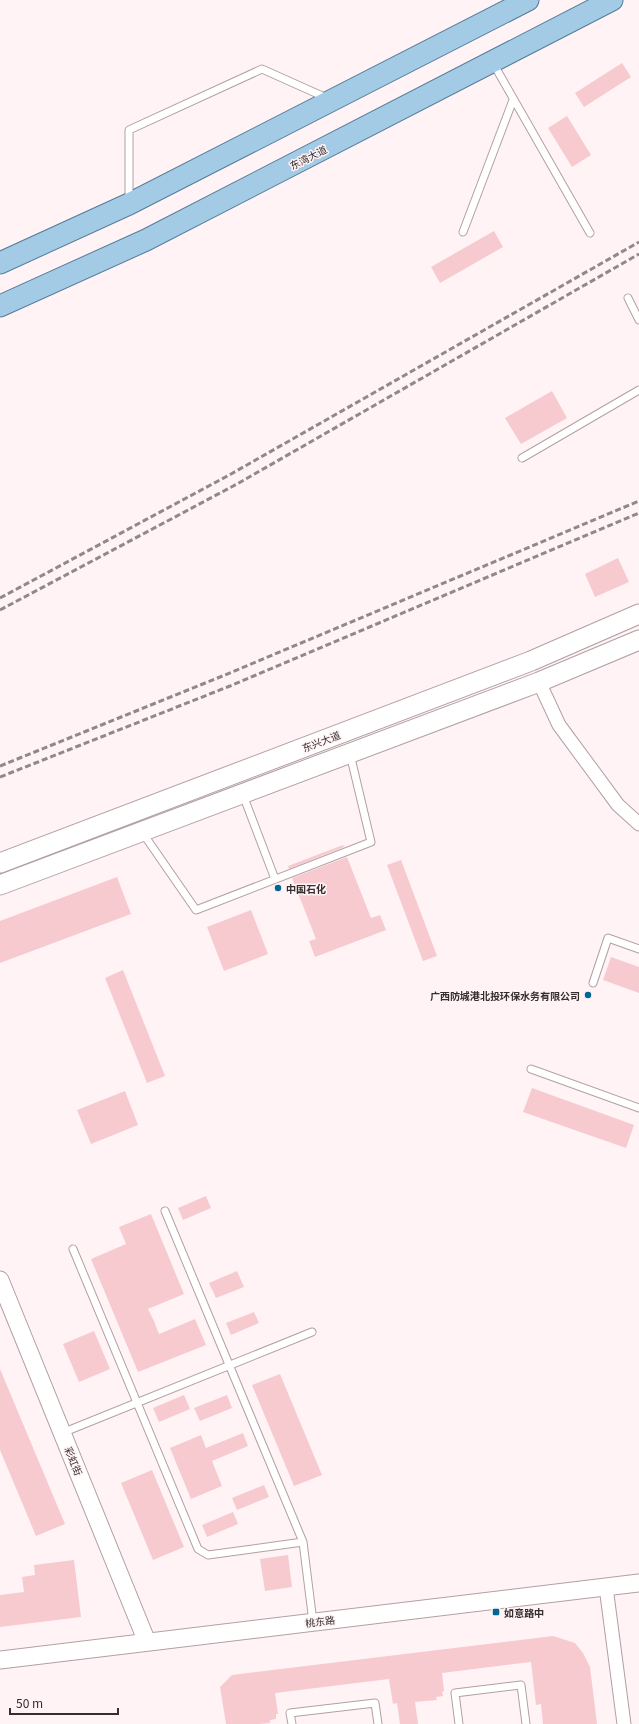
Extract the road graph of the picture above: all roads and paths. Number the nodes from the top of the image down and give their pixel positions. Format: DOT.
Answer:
graph roads {
  1 [pos="528,0"];
  2 [pos="612,0"];
  3 [pos="492,62"];
  4 [pos="332,100"];
  5 [pos="513,100"];
  6 [pos="129,204"];
  7 [pos="464,232"];
  8 [pos="590,233"];
  9 [pos="0,263"];
  10 [pos="628,298"];
  11 [pos="0,306"];
  12 [pos="639,320"];
  13 [pos="639,390"];
  14 [pos="522,458"];
  15 [pos="639,614"];
  16 [pos="639,640"];
  17 [pos="539,682"];
  18 [pos="350,753"];
  19 [pos="243,794"];
  20 [pos="639,824"];
  21 [pos="142,832"];
  22 [pos="0,864"];
  23 [pos="275,879"];
  24 [pos="0,885"];
  25 [pos="639,949"];
  26 [pos="593,983"];
  27 [pos="531,1069"];
  28 [pos="639,1108"];
  29 [pos="165,1211"];
  30 [pos="73,1249"];
  31 [pos="0,1280"];
  32 [pos="312,1332"];
  33 [pos="229,1366"];
  34 [pos="137,1403"];
  35 [pos="62,1433"];
  36 [pos="303,1542"];
  37 [pos="639,1583"];
  38 [pos="606,1587"];
  39 [pos="313,1622"];
  40 [pos="147,1642"];
  41 [pos="0,1660"];
  42 [pos="292,1724"];
  43 [pos="378,1724"];
  44 [pos="459,1724"];
  45 [pos="526,1724"];
  46 [pos="624,1724"];
  1 -- 4 [label="main road"];
  2 -- 3 [label="main road, 东湾大道"];
  3 -- 5 [label="lane"];
  3 -- 11 [label="main road, 东湾大道"];
  4 -- 6 [label="main road"];
  4 -- 6 [label="lane"];
  5 -- 7 [label="lane"];
  5 -- 8 [label="lane"];
  6 -- 9 [label="main road"];
  10 -- 12 [label="lane"];
  13 -- 14 [label="lane"];
  15 -- 22 [label="main road, 东兴大道"];
  16 -- 17 [label="main road"];
  17 -- 18 [label="main road"];
  17 -- 20 [label="street"];
  18 -- 19 [label="main road"];
  18 -- 23 [label="lane"];
  19 -- 21 [label="main road"];
  19 -- 23 [label="lane"];
  21 -- 23 [label="lane"];
  21 -- 24 [label="main road"];
  25 -- 26 [label="lane"];
  27 -- 28 [label="lane"];
  29 -- 33 [label="lane"];
  30 -- 34 [label="lane"];
  31 -- 35 [label="street, 彩虹街"];
  32 -- 33 [label="lane"];
  33 -- 34 [label="lane"];
  33 -- 36 [label="lane"];
  34 -- 35 [label="lane"];
  34 -- 36 [label="lane"];
  35 -- 40 [label="street, 彩虹街"];
  36 -- 39 [label="lane"];
  37 -- 38 [label="street, 桃东路"];
  38 -- 39 [label="street, 桃东路"];
  38 -- 46 [label="street"];
  39 -- 40 [label="street, 桃东路"];
  40 -- 41 [label="street, 桃东路"];
  42 -- 43 [label="lane"];
  44 -- 45 [label="lane"];
}
